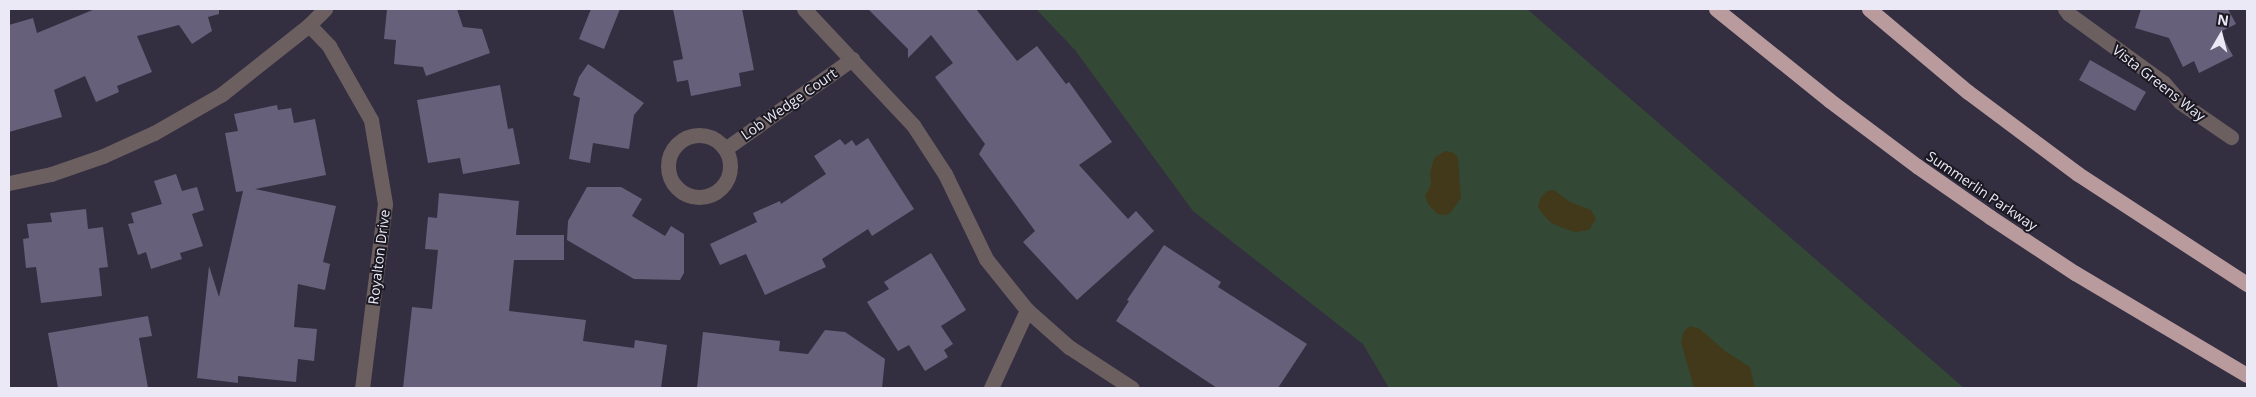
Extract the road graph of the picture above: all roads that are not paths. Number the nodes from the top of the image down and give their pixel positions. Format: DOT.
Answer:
graph roads {
  1 [pos="326,9"];
  2 [pos="804,9"];
  3 [pos="1716,9"];
  4 [pos="1869,9"];
  5 [pos="2065,9"];
  6 [pos="310,24"];
  7 [pos="852,59"];
  8 [pos="2231,137"];
  9 [pos="725,149"];
  10 [pos="9,183"];
  11 [pos="2247,284"];
  12 [pos="1027,310"];
  13 [pos="2247,375"];
  14 [pos="362,388"];
  15 [pos="991,388"];
  16 [pos="1132,388"];
  1 -- 6 [label="street"];
  2 -- 7 [label="street"];
  3 -- 13 [label="highway, Summerlin Parkway"];
  4 -- 11 [label="highway"];
  5 -- 8 [label="street, Vista Greens Way"];
  6 -- 10 [label="street"];
  6 -- 14 [label="street, Royalton Drive"];
  7 -- 9 [label="street, Lob Wedge Court"];
  7 -- 12 [label="street"];
  9 -- 9 [label="street"];
  12 -- 15 [label="street"];
  12 -- 16 [label="street"];
}
